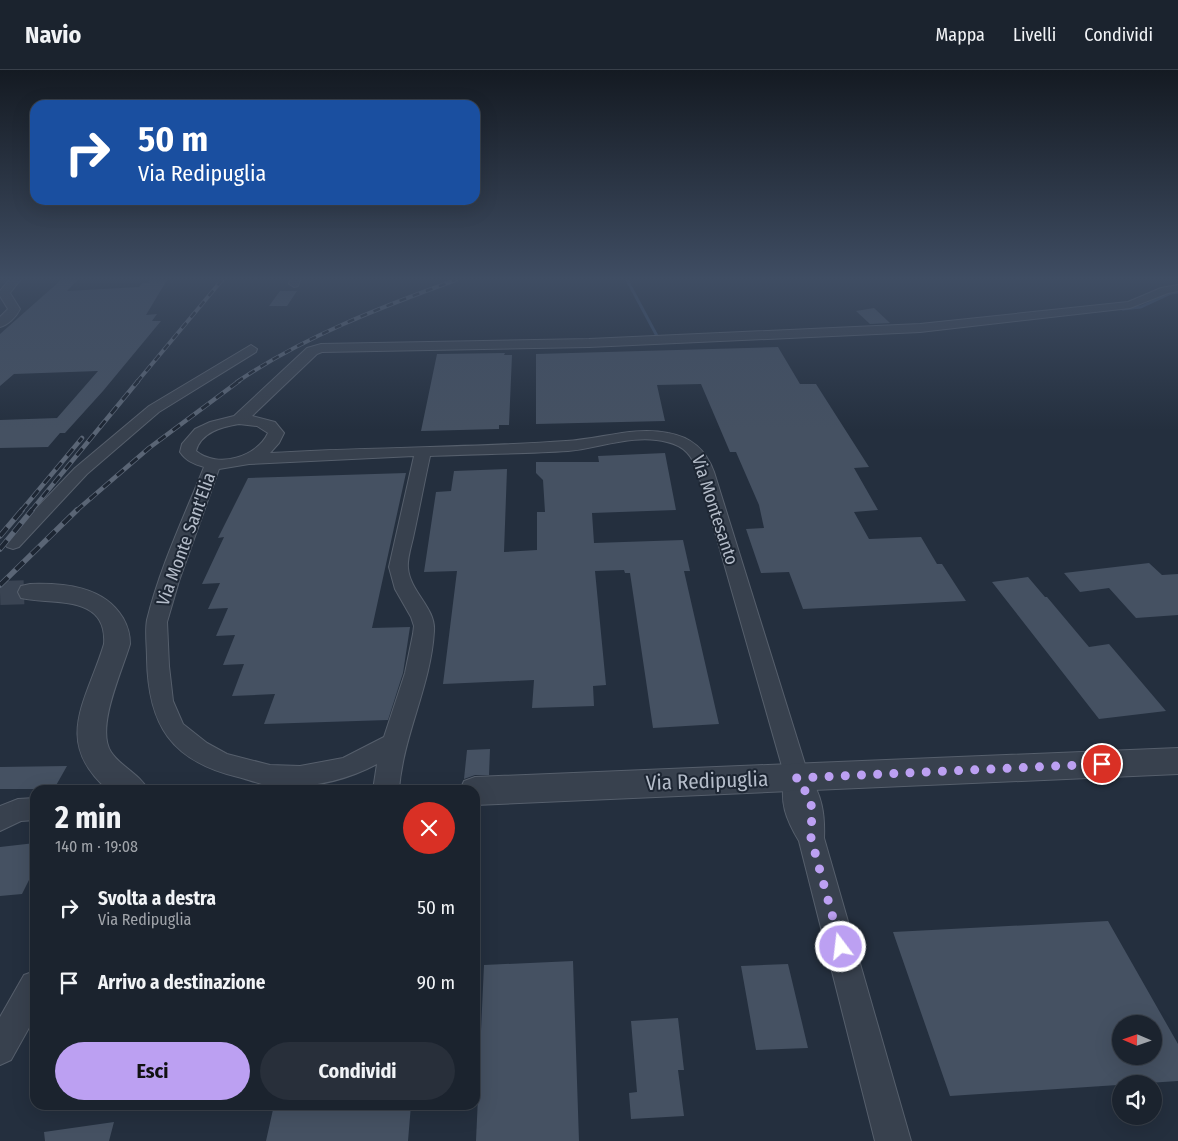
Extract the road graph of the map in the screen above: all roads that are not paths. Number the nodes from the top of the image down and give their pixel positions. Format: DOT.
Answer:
graph roads {
  1 [pos="878,330"];
  2 [pos="251,349"];
  3 [pos="239,420"];
  4 [pos="275,441"];
  5 [pos="423,451"];
  6 [pos="298,456"];
  7 [pos="248,459"];
  8 [pos="213,464"];
  9 [pos="13,543"];
  10 [pos="30,592"];
  11 [pos="396,742"];
  12 [pos="1178,761"];
  13 [pos="796,778"];
  14 [pos="118,785"];
  15 [pos="386,785"];
  16 [pos="480,791"];
  17 [pos="30,809"];
  18 [pos="0,819"];
  19 [pos="30,995"];
  20 [pos="0,1049"];
  21 [pos="893,1141"];
  1 -- 3 [label="street"];
  2 -- 9 [label="street"];
  3 -- 4 [label="street"];
  3 -- 8 [label="street"];
  4 -- 6 [label="street"];
  4 -- 7 [label="street"];
  5 -- 6 [label="street, Via Montesanto"];
  5 -- 11 [label="street"];
  5 -- 13 [label="street, Via Montesanto"];
  6 -- 7 [label="street, Via Montesanto"];
  7 -- 8 [label="street, Via Montesanto"];
  8 -- 11 [label="street, Via Monte Sant'Elia"];
  10 -- 14 [label="street"];
  11 -- 15 [label="street"];
  12 -- 13 [label="street, Via Redipuglia"];
  13 -- 16 [label="street, Via Redipuglia"];
  13 -- 21 [label="street"];
  17 -- 18 [label="street"];
  19 -- 20 [label="street"];
}
